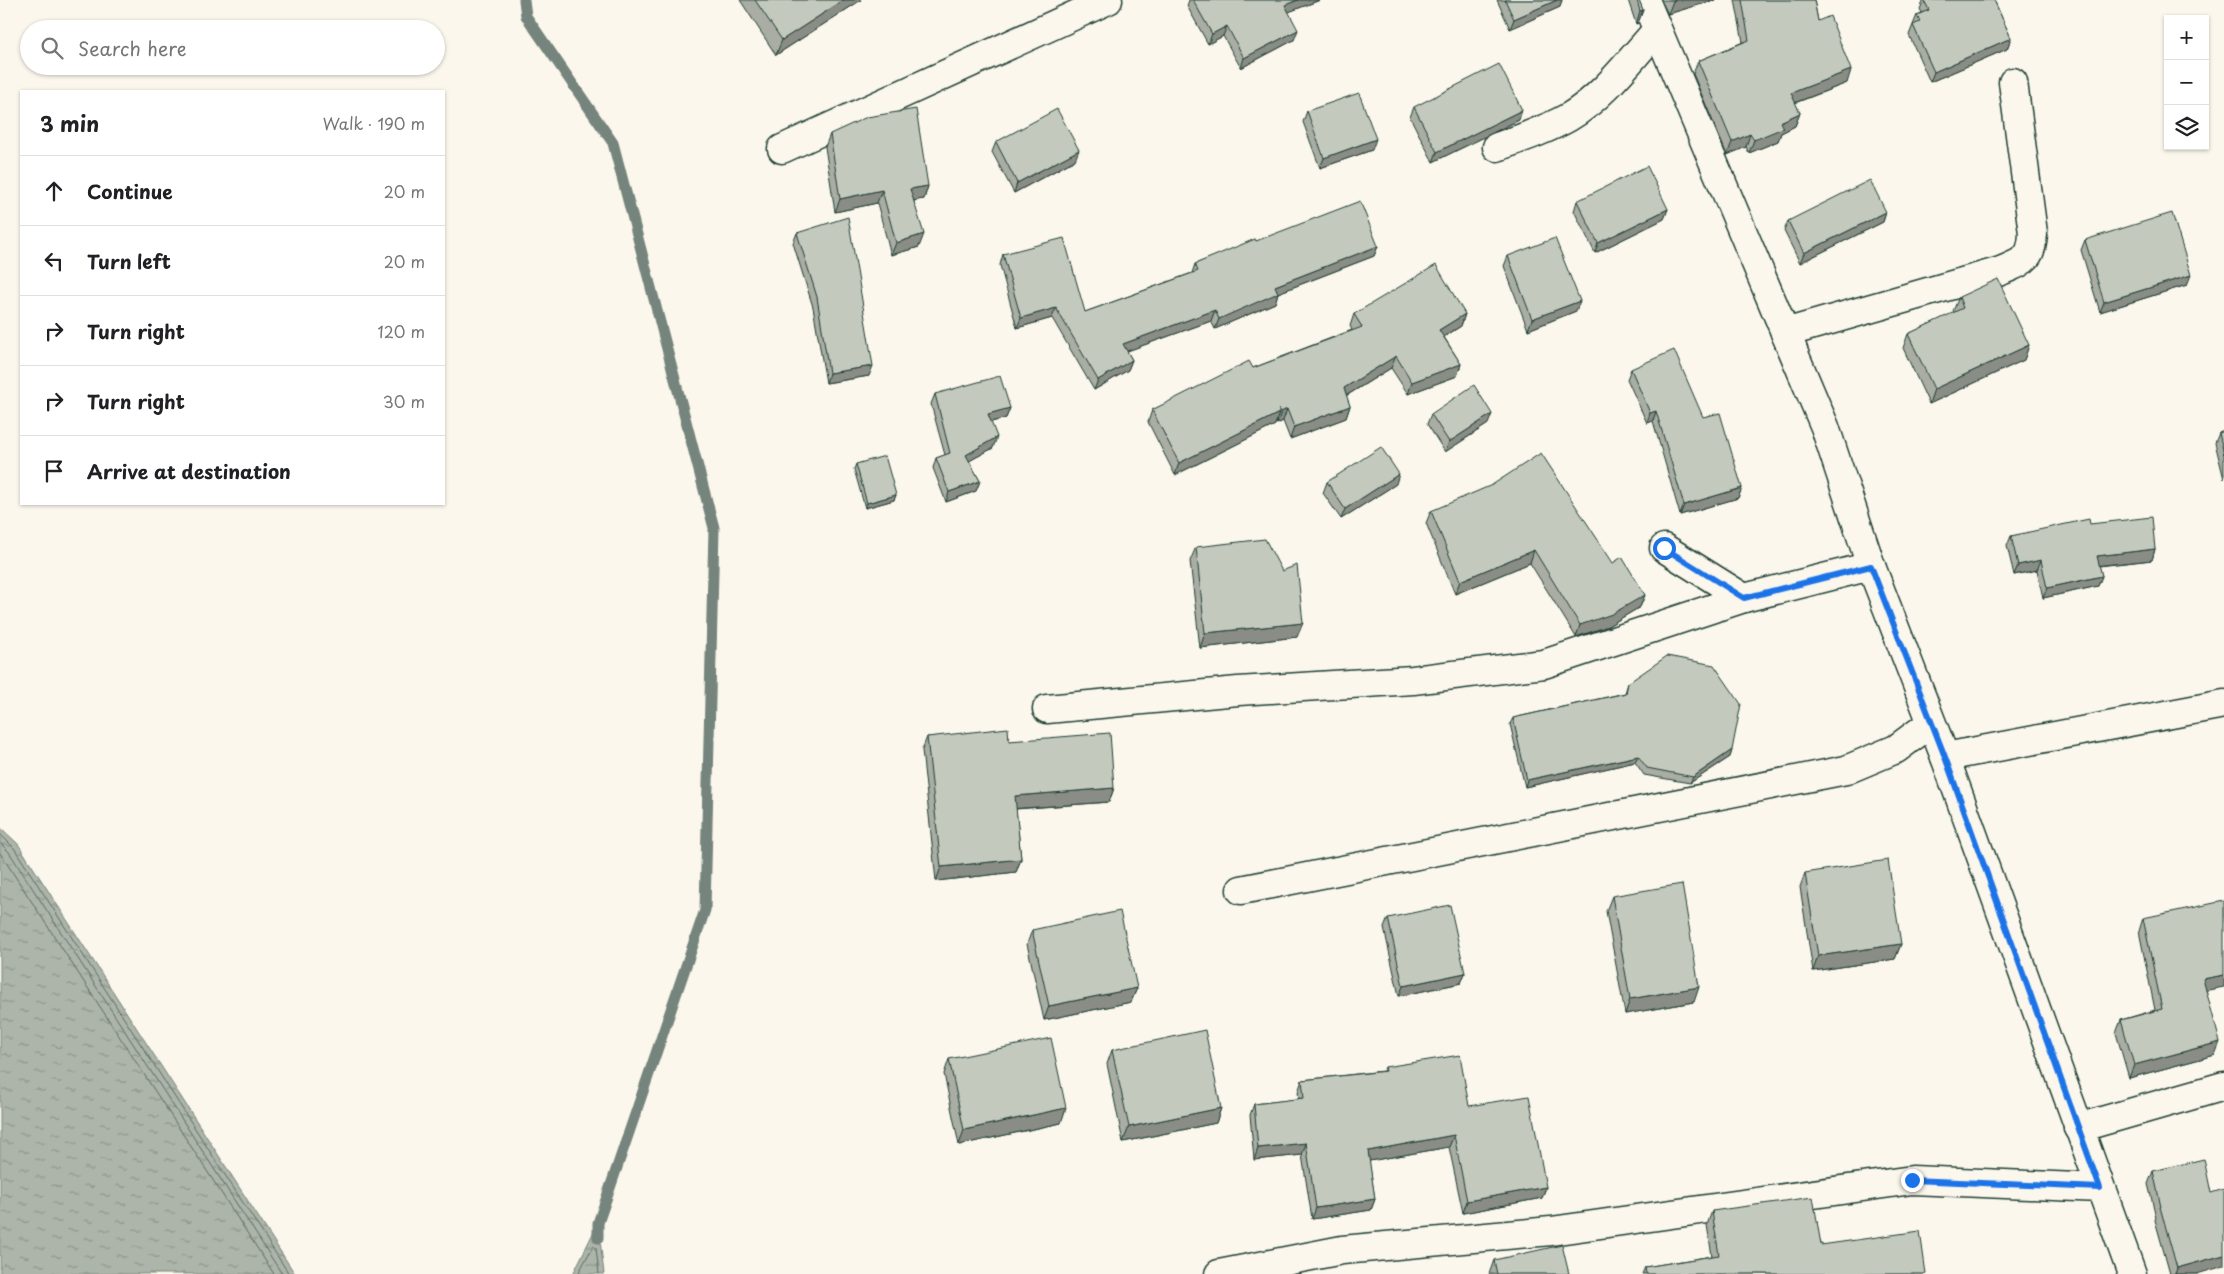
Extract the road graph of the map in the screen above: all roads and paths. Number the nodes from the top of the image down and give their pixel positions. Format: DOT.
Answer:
graph roads {
  1 [pos="1108,0"];
  2 [pos="1645,0"];
  3 [pos="1657,30"];
  4 [pos="2013,82"];
  5 [pos="1498,147"];
  6 [pos="782,149"];
  7 [pos="1825,427"];
  8 [pos="1664,548"];
  9 [pos="1871,566"];
  10 [pos="1744,598"];
  11 [pos="2224,704"];
  12 [pos="1047,709"];
  13 [pos="1931,723"];
  14 [pos="1945,757"];
  15 [pos="1241,890"];
  16 [pos="2224,1086"];
  17 [pos="2078,1128"];
  18 [pos="2100,1188"];
  19 [pos="1218,1274"];
  20 [pos="2132,1274"];
  1 -- 6 [label="street"];
  2 -- 3 [label="street"];
  3 -- 5 [label="street"];
  3 -- 7 [label="street"];
  4 -- 7 [label="street"];
  7 -- 9 [label="street"];
  8 -- 10 [label="street"];
  9 -- 10 [label="street"];
  9 -- 13 [label="street"];
  10 -- 12 [label="street"];
  11 -- 14 [label="street"];
  13 -- 14 [label="street"];
  13 -- 15 [label="street"];
  14 -- 17 [label="street"];
  16 -- 17 [label="street"];
  17 -- 18 [label="street"];
  18 -- 19 [label="street"];
  18 -- 20 [label="street"];
}
